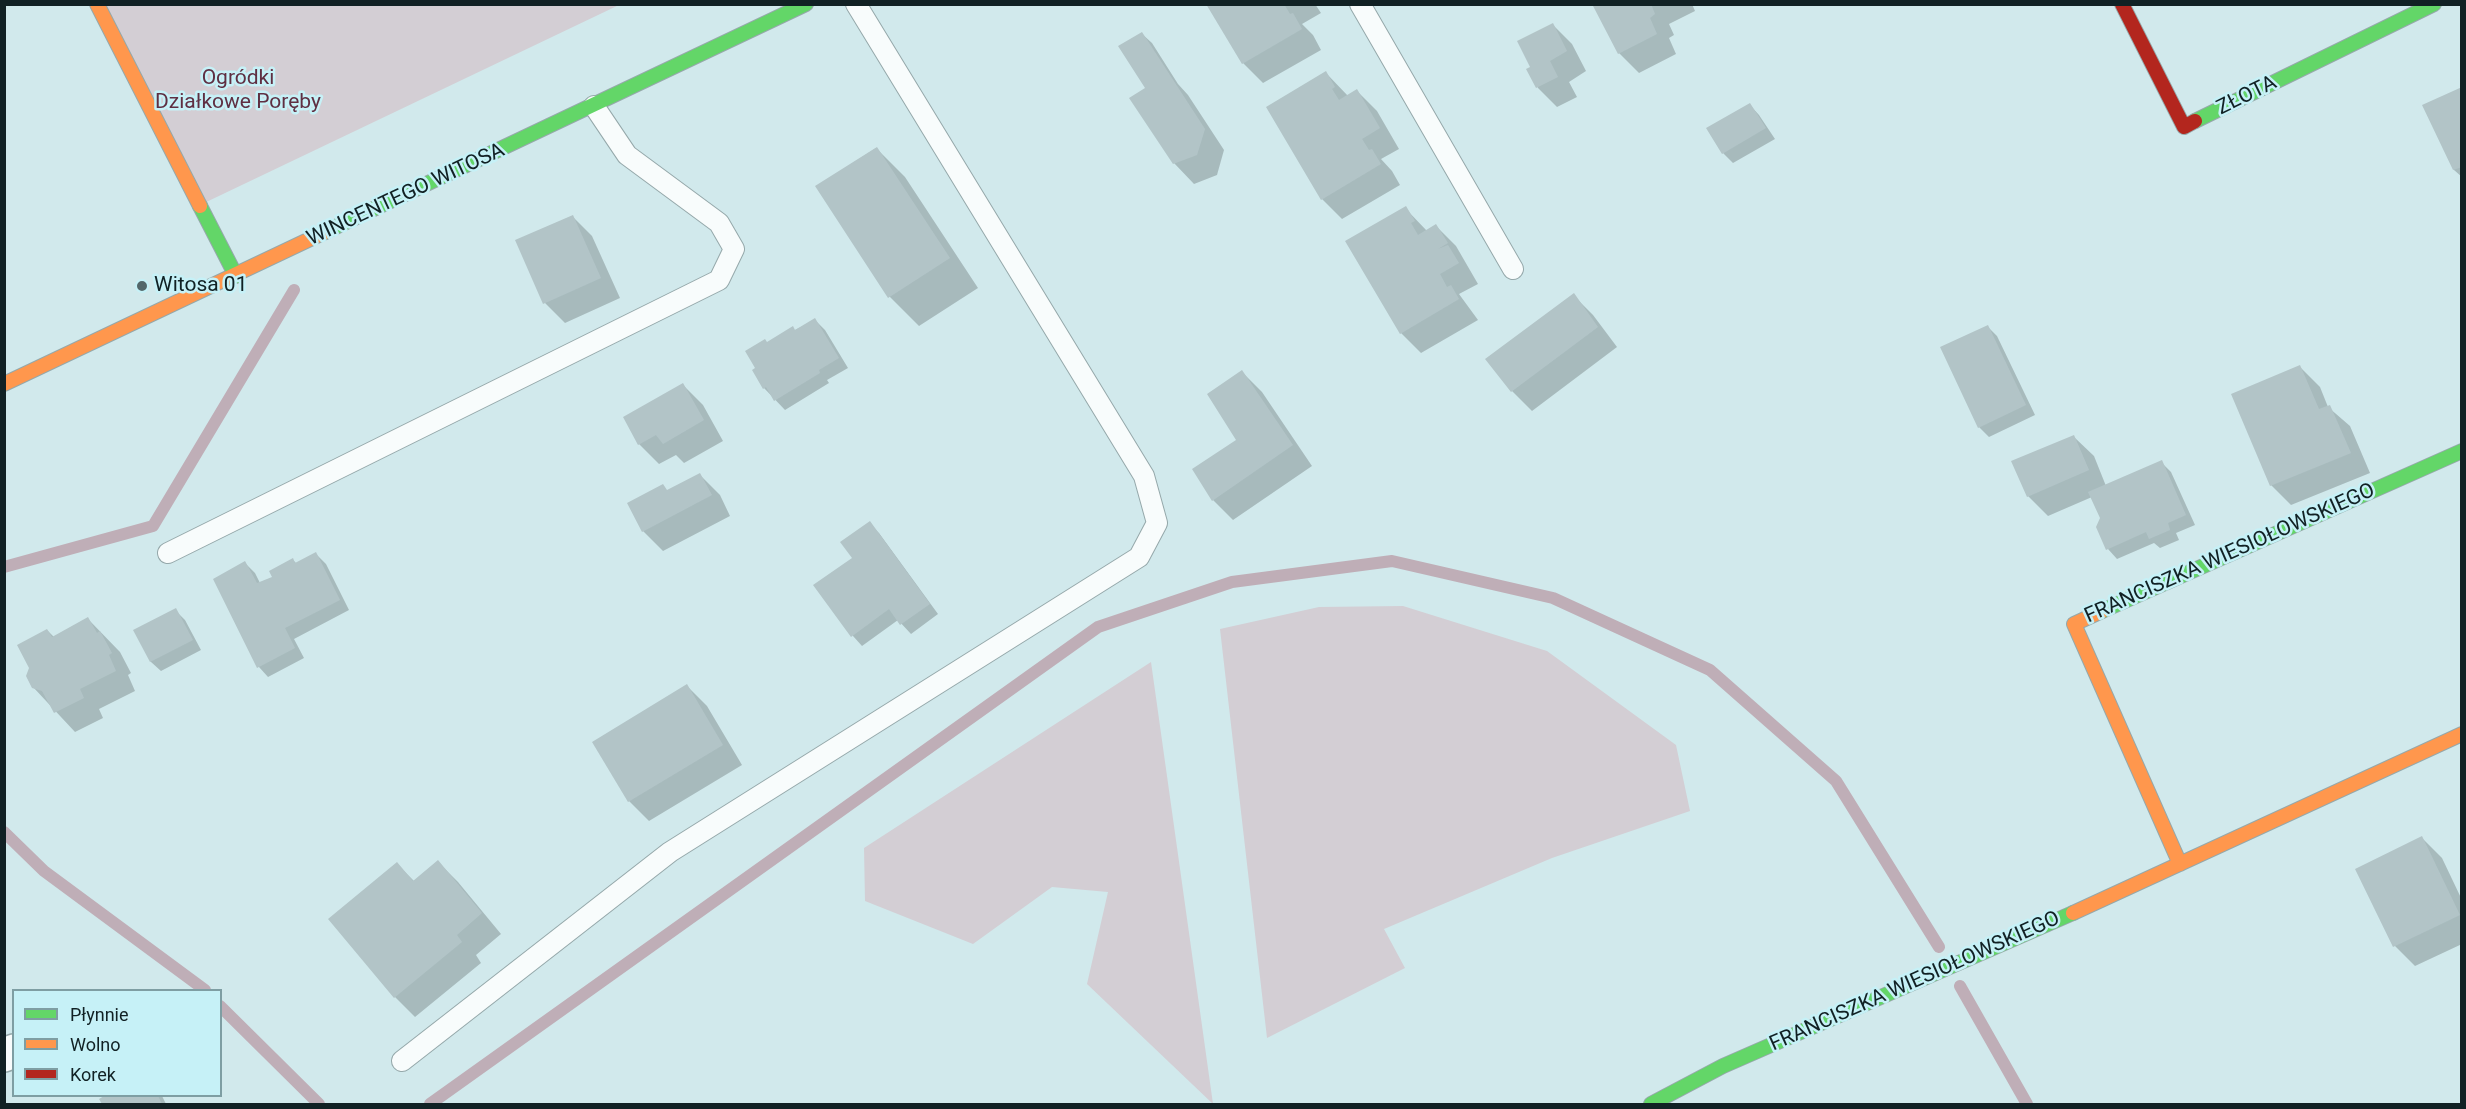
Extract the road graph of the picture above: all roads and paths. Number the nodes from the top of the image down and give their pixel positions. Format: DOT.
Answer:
graph roads {
  1 [pos="97,4"];
  2 [pos="806,4"];
  3 [pos="856,4"];
  4 [pos="1360,4"];
  5 [pos="2122,4"];
  6 [pos="2434,4"];
  7 [pos="594,106"];
  8 [pos="1513,269"];
  9 [pos="236,276"];
  10 [pos="4,384"];
  11 [pos="2462,451"];
  12 [pos="168,553"];
  13 [pos="2462,734"];
  14 [pos="2180,864"];
  15 [pos="402,1061"];
  16 [pos="1652,1104"];
  1 -- 9 [label="street"];
  2 -- 7 [label="street, WINCENTEGO WITOSA"];
  3 -- 15 [label="lane"];
  4 -- 8 [label="lane"];
  5 -- 6 [label="street, ZŁOTA"];
  7 -- 9 [label="street, WINCENTEGO WITOSA"];
  7 -- 12 [label="lane"];
  9 -- 10 [label="street, WINCENTEGO WITOSA"];
  11 -- 14 [label="street, FRANCISZKA WIESIOŁOWSKIEGO"];
  13 -- 14 [label="street, FRANCISZKA WIESIOŁOWSKIEGO"];
  14 -- 16 [label="street, FRANCISZKA WIESIOŁOWSKIEGO"];
}
